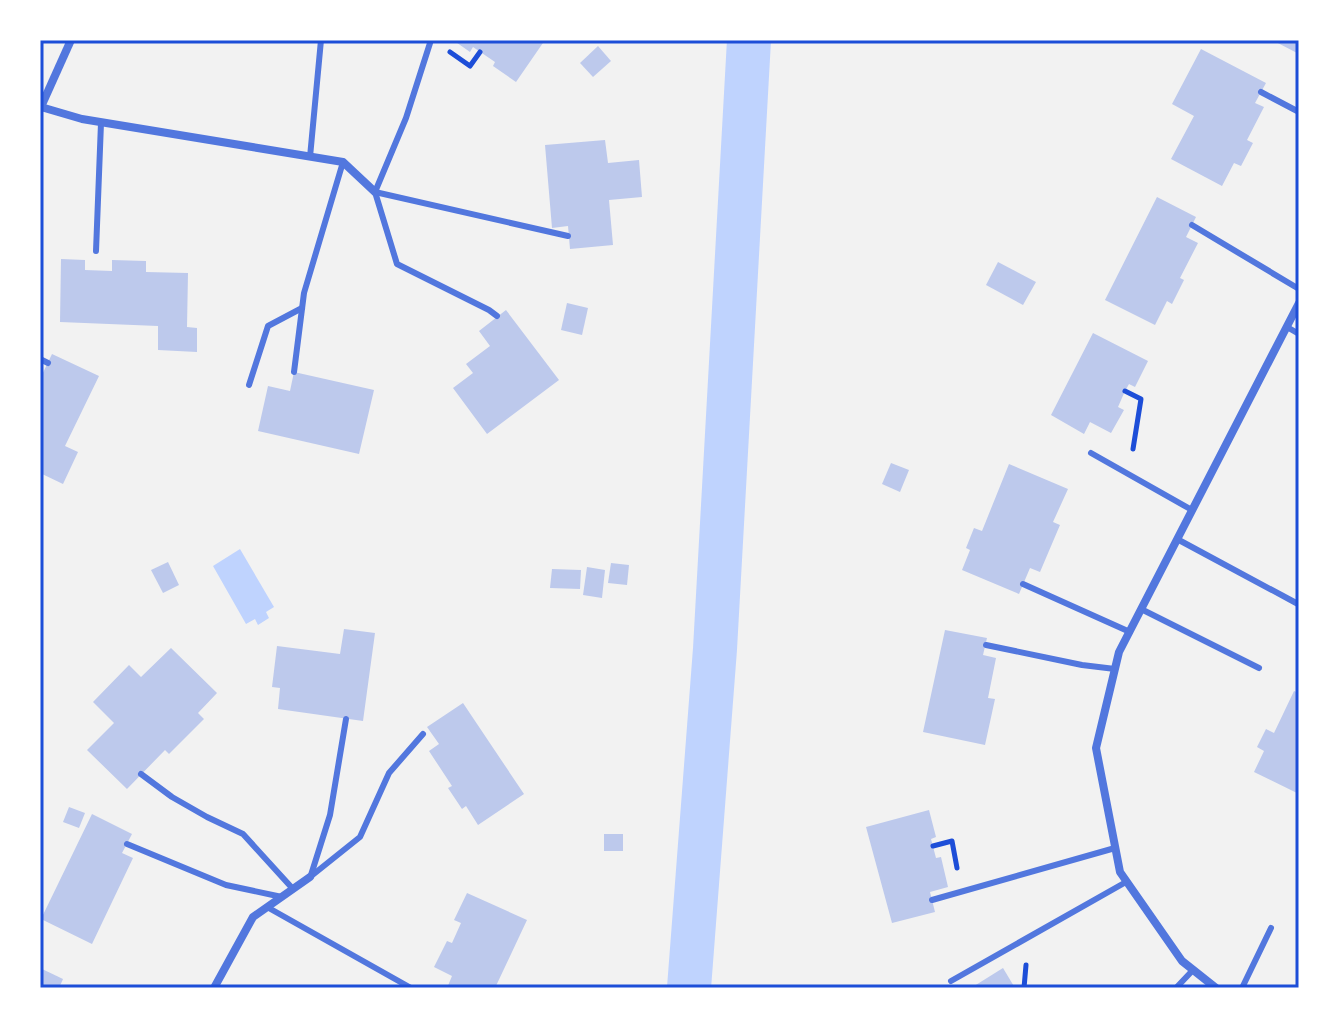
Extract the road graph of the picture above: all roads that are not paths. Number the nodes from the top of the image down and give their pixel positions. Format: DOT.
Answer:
graph roads {
  1 [pos="71,40"];
  2 [pos="321,40"];
  3 [pos="431,40"];
  4 [pos="44,86"];
  5 [pos="1261,92"];
  6 [pos="40,108"];
  7 [pos="1299,112"];
  8 [pos="101,123"];
  9 [pos="310,157"];
  10 [pos="343,162"];
  11 [pos="375,192"];
  12 [pos="1192,225"];
  13 [pos="568,236"];
  14 [pos="96,251"];
  15 [pos="1299,289"];
  16 [pos="1299,303"];
  17 [pos="302,308"];
  18 [pos="497,316"];
  19 [pos="1287,327"];
  20 [pos="1299,334"];
  21 [pos="40,359"];
  22 [pos="48,363"];
  23 [pos="294,372"];
  24 [pos="249,385"];
  25 [pos="1091,453"];
  26 [pos="1192,510"];
  27 [pos="1177,539"];
  28 [pos="1023,584"];
  29 [pos="1298,604"];
  30 [pos="1141,609"];
  31 [pos="1130,632"];
  32 [pos="986,645"];
  33 [pos="1259,668"];
  34 [pos="1115,669"];
  35 [pos="346,719"];
  36 [pos="423,734"];
  37 [pos="141,774"];
  38 [pos="127,844"];
  39 [pos="1115,848"];
  40 [pos="310,877"];
  41 [pos="1126,882"];
  42 [pos="293,889"];
  43 [pos="282,897"];
  44 [pos="932,900"];
  45 [pos="267,907"];
  46 [pos="1271,928"];
  47 [pos="1193,970"];
  48 [pos="951,981"];
  49 [pos="214,988"];
  50 [pos="411,988"];
  51 [pos="1176,988"];
  52 [pos="1216,988"];
  53 [pos="1242,988"];
  1 -- 4 [label="street"];
  2 -- 9 [label="lane"];
  3 -- 11 [label="lane"];
  4 -- 6 [label="street"];
  5 -- 7 [label="lane"];
  6 -- 8 [label="street"];
  8 -- 9 [label="street"];
  8 -- 14 [label="lane"];
  9 -- 10 [label="street"];
  10 -- 11 [label="street"];
  10 -- 17 [label="lane"];
  11 -- 13 [label="lane"];
  11 -- 18 [label="lane"];
  12 -- 15 [label="lane"];
  16 -- 19 [label="street"];
  17 -- 23 [label="lane"];
  17 -- 24 [label="lane"];
  19 -- 20 [label="lane"];
  19 -- 26 [label="street"];
  21 -- 22 [label="lane"];
  25 -- 26 [label="lane"];
  26 -- 27 [label="street"];
  27 -- 29 [label="lane"];
  27 -- 30 [label="street"];
  28 -- 31 [label="lane"];
  30 -- 31 [label="street"];
  30 -- 33 [label="lane"];
  31 -- 34 [label="street"];
  32 -- 34 [label="lane"];
  34 -- 39 [label="street"];
  35 -- 40 [label="lane"];
  36 -- 40 [label="lane"];
  37 -- 42 [label="lane"];
  38 -- 43 [label="lane"];
  39 -- 41 [label="street"];
  39 -- 44 [label="lane"];
  40 -- 42 [label="street"];
  41 -- 47 [label="street"];
  41 -- 48 [label="lane"];
  42 -- 43 [label="street"];
  43 -- 45 [label="street"];
  45 -- 49 [label="street"];
  45 -- 50 [label="lane"];
  46 -- 53 [label="lane"];
  47 -- 51 [label="lane"];
  47 -- 52 [label="street"];
}
